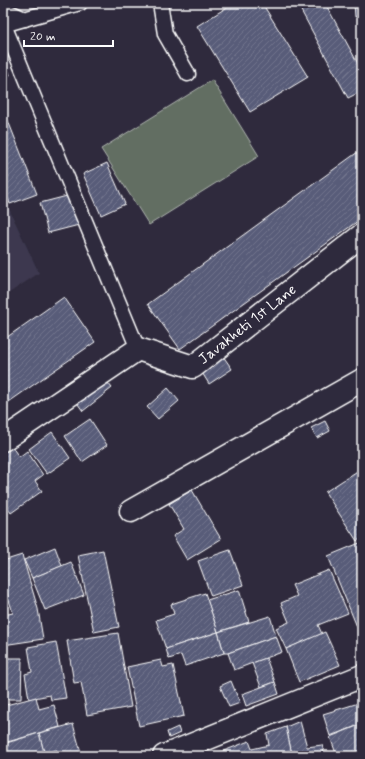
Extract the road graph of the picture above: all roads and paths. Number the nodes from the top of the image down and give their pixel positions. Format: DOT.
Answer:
graph roads {
  1 [pos="80,3"];
  2 [pos="160,3"];
  3 [pos="3,9"];
  4 [pos="25,19"];
  5 [pos="4,25"];
  6 [pos="188,74"];
  7 [pos="362,234"];
  8 [pos="138,349"];
  9 [pos="362,380"];
  10 [pos="3,440"];
  11 [pos="131,511"];
  12 [pos="362,676"];
  13 [pos="164,756"];
  1 -- 4 [label="lane"];
  2 -- 6 [label="lane"];
  3 -- 4 [label="lane"];
  4 -- 5 [label="lane"];
  5 -- 8 [label="lane"];
  7 -- 8 [label="street, Javakheti 1st Lane"];
  8 -- 10 [label="street"];
  9 -- 11 [label="street"];
  12 -- 13 [label="street"];
}
